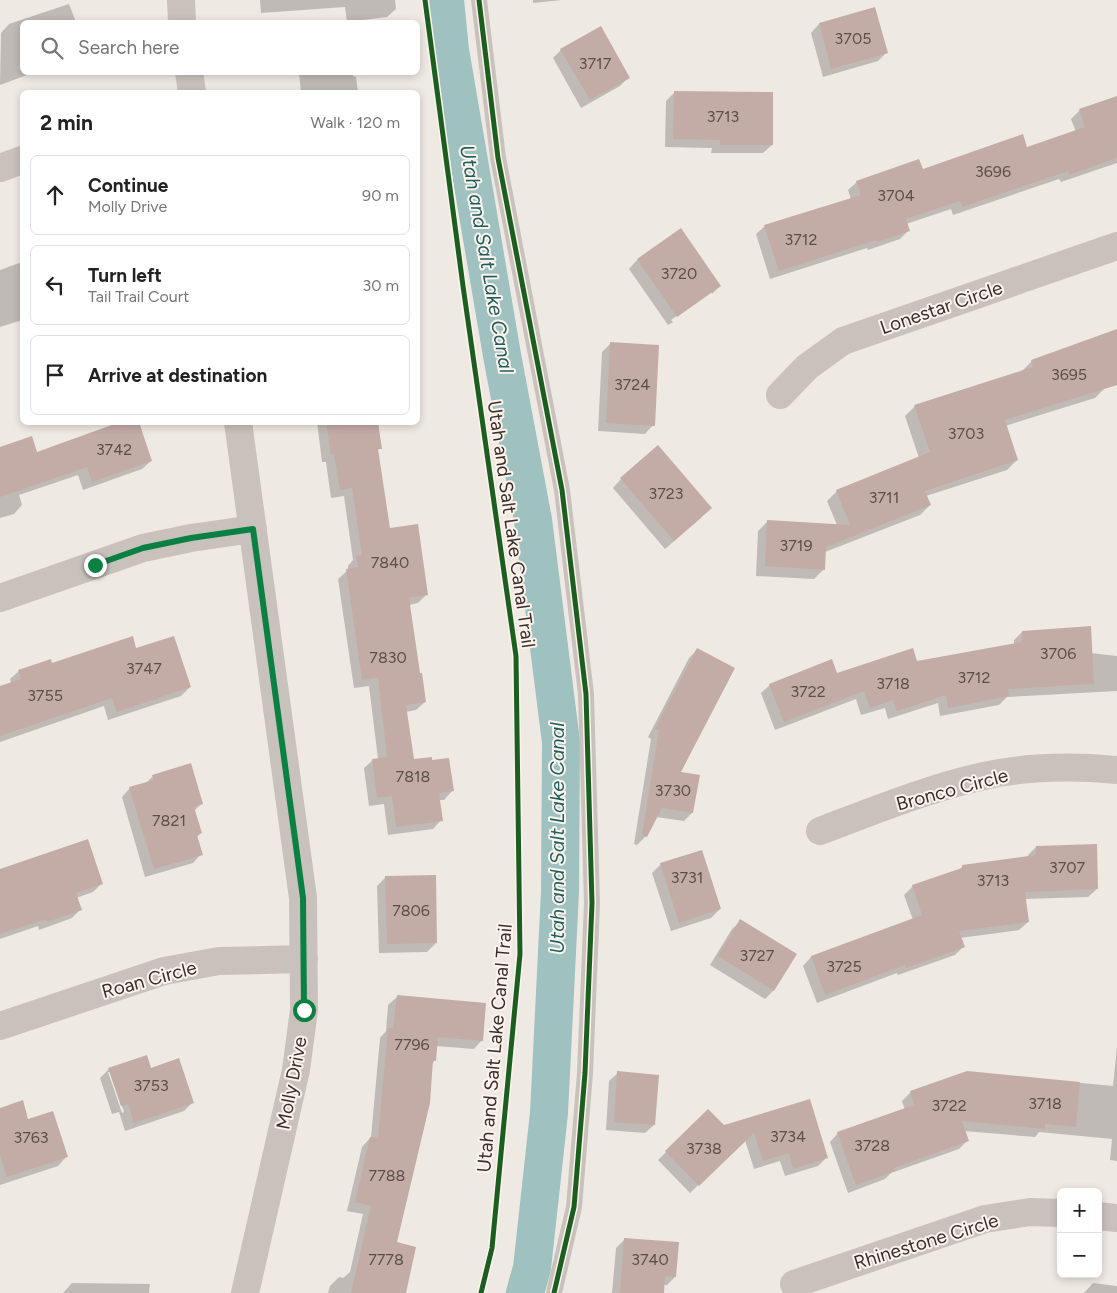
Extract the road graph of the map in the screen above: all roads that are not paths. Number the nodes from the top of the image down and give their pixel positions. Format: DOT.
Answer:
graph roads {
  1 [pos="181,0"];
  2 [pos="479,0"];
  3 [pos="182,20"];
  4 [pos="189,75"];
  5 [pos="192,90"];
  6 [pos="20,161"];
  7 [pos="0,168"];
  8 [pos="1117,246"];
  9 [pos="780,395"];
  10 [pos="238,425"];
  11 [pos="253,529"];
  12 [pos="0,598"];
  13 [pos="1117,770"];
  14 [pos="820,831"];
  15 [pos="304,959"];
  16 [pos="0,1026"];
  17 [pos="1057,1213"];
  18 [pos="1102,1216"];
  19 [pos="1117,1218"];
  20 [pos="794,1284"];
  21 [pos="245,1293"];
  22 [pos="554,1293"];
  1 -- 3 [label="street"];
  2 -- 22 [label="lane"];
  4 -- 5 [label="street"];
  6 -- 7 [label="street"];
  8 -- 9 [label="street, Lonestar Circle"];
  10 -- 11 [label="street, Molly Drive"];
  11 -- 12 [label="street"];
  11 -- 15 [label="street, Molly Drive"];
  13 -- 14 [label="street, Bronco Circle"];
  15 -- 16 [label="street, Roan Circle"];
  15 -- 21 [label="street, Molly Drive"];
  17 -- 20 [label="street, Rhinestone Circle"];
  18 -- 19 [label="street"];
}
